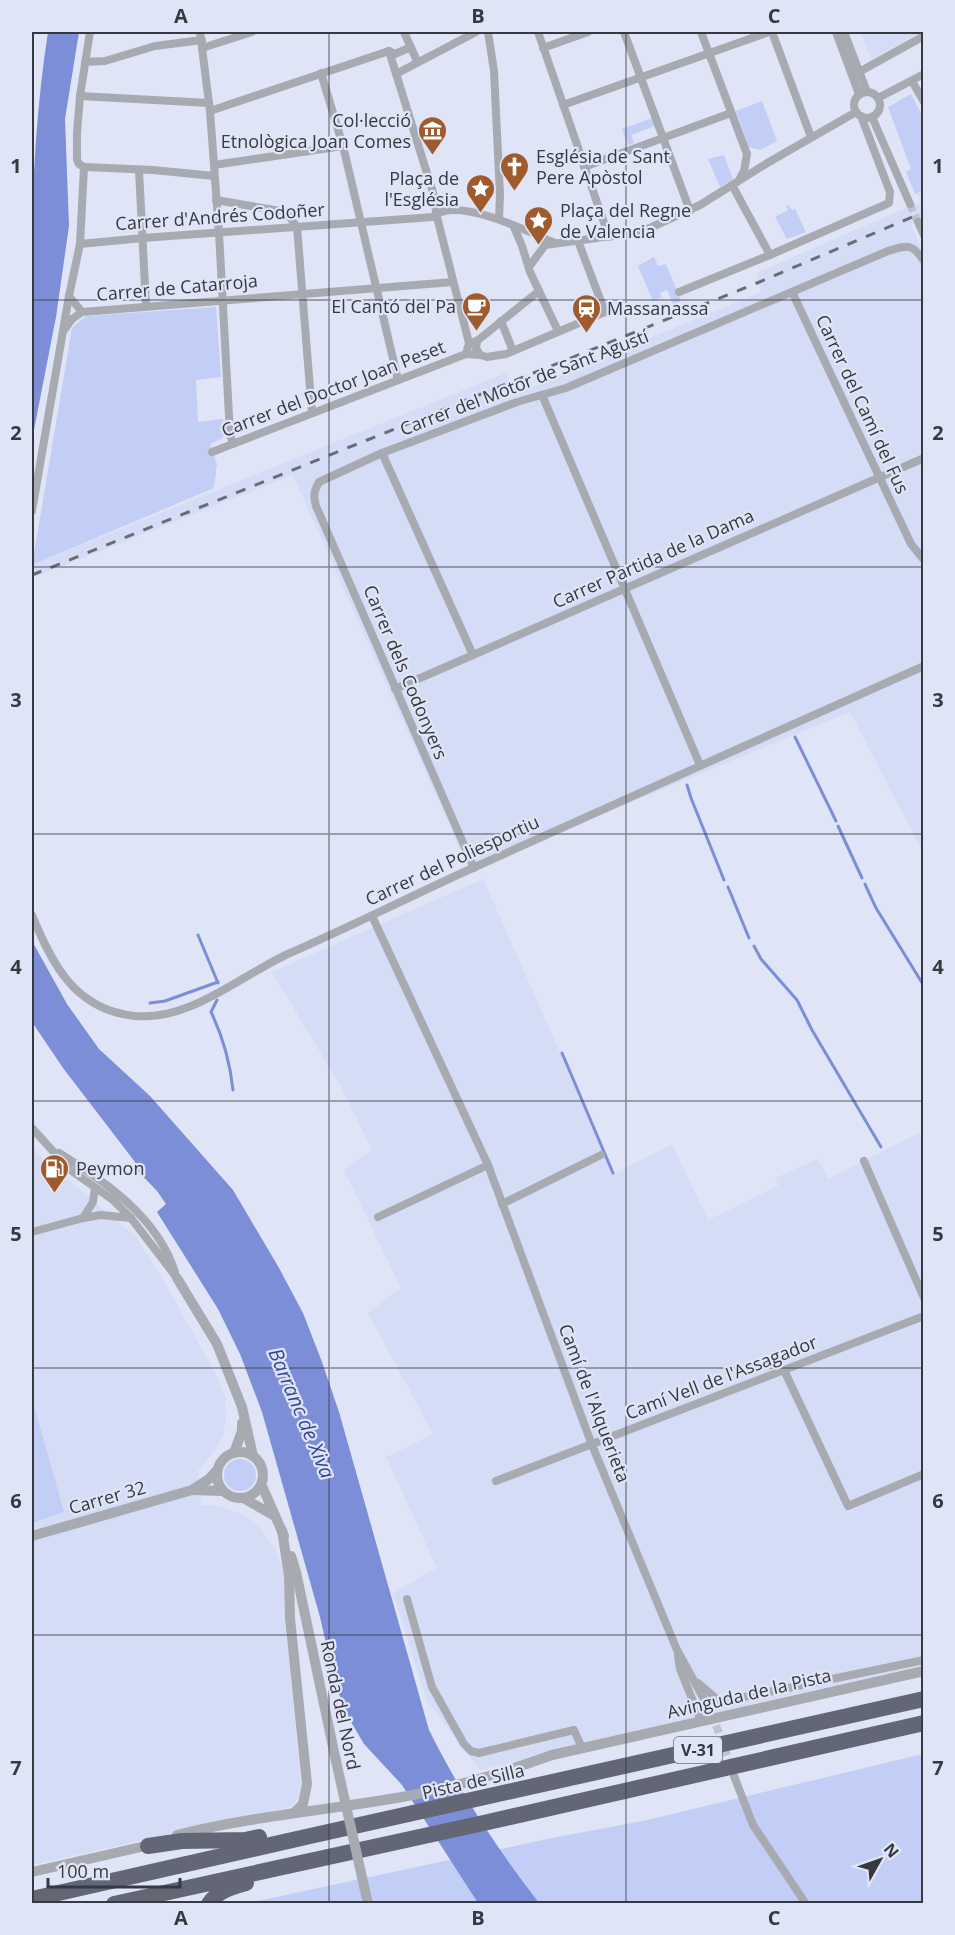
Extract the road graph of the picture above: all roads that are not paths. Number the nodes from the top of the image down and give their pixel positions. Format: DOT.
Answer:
graph roads {
  1 [pos="90,32"];
  2 [pos="252,32"];
  3 [pos="404,32"];
  4 [pos="476,32"];
  5 [pos="488,32"];
  6 [pos="538,32"];
  7 [pos="588,32"];
  8 [pos="624,32"];
  9 [pos="700,32"];
  10 [pos="770,32"];
  11 [pos="836,32"];
  12 [pos="844,32"];
  13 [pos="924,36"];
  14 [pos="201,40"];
  15 [pos="411,47"];
  16 [pos="543,48"];
  17 [pos="389,51"];
  18 [pos="708,52"];
  19 [pos="422,60"];
  20 [pos="85,62"];
  21 [pos="859,72"];
  22 [pos="321,73"];
  23 [pos="924,74"];
  24 [pos="640,77"];
  25 [pos="397,78"];
  26 [pos="912,81"];
  27 [pos="863,93"];
  28 [pos="80,96"];
  29 [pos="878,98"];
  30 [pos="924,102"];
  31 [pos="563,105"];
  32 [pos="209,107"];
  33 [pos="731,113"];
  34 [pos="858,114"];
  35 [pos="872,117"];
  36 [pos="811,137"];
  37 [pos="663,138"];
  38 [pos="343,146"];
  39 [pos="747,154"];
  40 [pos="214,165"];
  41 [pos="84,167"];
  42 [pos="584,167"];
  43 [pos="760,167"];
  44 [pos="139,170"];
  45 [pos="214,176"];
  46 [pos="735,183"];
  47 [pos="216,200"];
  48 [pos="910,204"];
  49 [pos="690,211"];
  50 [pos="436,213"];
  51 [pos="499,219"];
  52 [pos="362,222"];
  53 [pos="918,222"];
  54 [pos="514,226"];
  55 [pos="297,227"];
  56 [pos="219,233"];
  57 [pos="924,235"];
  58 [pos="609,237"];
  59 [pos="143,238"];
  60 [pos="544,241"];
  61 [pos="578,241"];
  62 [pos="80,244"];
  63 [pos="770,255"];
  64 [pos="924,261"];
  65 [pos="529,267"];
  66 [pos="453,282"];
  67 [pos="376,287"];
  68 [pos="539,291"];
  69 [pos="679,292"];
  70 [pos="792,292"];
  71 [pos="302,294"];
  72 [pos="69,296"];
  73 [pos="222,300"];
  74 [pos="146,306"];
  75 [pos="82,312"];
  76 [pos="501,321"];
  77 [pos="558,331"];
  78 [pos="63,332"];
  79 [pos="473,342"];
  80 [pos="513,351"];
  81 [pos="466,354"];
  82 [pos="480,355"];
  83 [pos="398,381"];
  84 [pos="542,395"];
  85 [pos="312,413"];
  86 [pos="233,444"];
  87 [pos="212,452"];
  88 [pos="382,453"];
  89 [pos="924,459"];
  90 [pos="880,477"];
  91 [pos="315,489"];
  92 [pos="32,512"];
  93 [pos="924,560"];
  94 [pos="625,588"];
  95 [pos="473,655"];
  96 [pos="924,666"];
  97 [pos="395,689"];
  98 [pos="700,765"];
  99 [pos="474,867"];
  100 [pos="32,915"];
  101 [pos="372,916"];
  102 [pos="32,1128"];
  103 [pos="52,1149"];
  104 [pos="601,1155"];
  105 [pos="864,1161"];
  106 [pos="488,1165"];
  107 [pos="95,1188"];
  108 [pos="502,1204"];
  109 [pos="378,1217"];
  110 [pos="83,1218"];
  111 [pos="131,1218"];
  112 [pos="32,1232"];
  113 [pos="177,1278"];
  114 [pos="924,1298"];
  115 [pos="924,1316"];
  116 [pos="784,1370"];
  117 [pos="242,1407"];
  118 [pos="592,1445"];
  119 [pos="234,1453"];
  120 [pos="253,1456"];
  121 [pos="218,1470"];
  122 [pos="924,1474"];
  123 [pos="496,1481"];
  124 [pos="262,1486"];
  125 [pos="192,1490"];
  126 [pos="223,1491"];
  127 [pos="245,1498"];
  128 [pos="274,1515"];
  129 [pos="282,1530"];
  130 [pos="32,1536"];
  131 [pos="407,1599"];
  132 [pos="677,1650"];
  133 [pos="924,1659"];
  134 [pos="924,1671"];
  135 [pos="883,1674"];
  136 [pos="692,1678"];
  137 [pos="849,1682"];
  138 [pos="787,1690"];
  139 [pos="924,1699"];
  140 [pos="770,1706"];
  141 [pos="710,1710"];
  142 [pos="701,1721"];
  143 [pos="924,1723"];
  144 [pos="582,1748"];
  145 [pos="734,1776"];
  146 [pos="295,1812"];
  147 [pos="296,1838"];
  148 [pos="148,1846"];
  149 [pos="318,1860"];
  150 [pos="32,1872"];
  151 [pos="32,1899"];
  152 [pos="114,1904"];
  153 [pos="208,1904"];
  154 [pos="368,1904"];
  155 [pos="806,1904"];
  1 -- 20 [label="street"];
  2 -- 14 [label="street"];
  3 -- 15 [label="street"];
  4 -- 19 [label="street"];
  5 -- 51 [label="street"];
  6 -- 16 [label="street"];
  7 -- 16 [label="street"];
  8 -- 24 [label="street"];
  9 -- 18 [label="street"];
  10 -- 18 [label="street"];
  10 -- 36 [label="street"];
  11 -- 27 [label="street"];
  12 -- 21 [label="street"];
  13 -- 21 [label="street"];
  14 -- 20 [label="street"];
  14 -- 32 [label="street"];
  15 -- 17 [label="street"];
  15 -- 19 [label="street"];
  16 -- 31 [label="street"];
  17 -- 22 [label="street"];
  17 -- 25 [label="street"];
  18 -- 24 [label="street"];
  18 -- 33 [label="street"];
  19 -- 25 [label="street"];
  20 -- 28 [label="street"];
  21 -- 27 [label="street"];
  22 -- 32 [label="street"];
  22 -- 38 [label="street"];
  23 -- 26 [label="street"];
  24 -- 31 [label="street"];
  24 -- 37 [label="street"];
  25 -- 50 [label="street"];
  26 -- 29 [label="street"];
  26 -- 30 [label="street"];
  27 -- 29 [label="street"];
  27 -- 34 [label="street"];
  28 -- 32 [label="street"];
  28 -- 41 [label="street"];
  29 -- 35 [label="street"];
  31 -- 42 [label="street"];
  32 -- 40 [label="street"];
  33 -- 37 [label="street"];
  33 -- 39 [label="street"];
  34 -- 35 [label="street"];
  34 -- 36 [label="street"];
  34 -- 63 [label="street"];
  35 -- 48 [label="street"];
  36 -- 43 [label="street"];
  37 -- 42 [label="street"];
  37 -- 49 [label="street"];
  38 -- 40 [label="street"];
  38 -- 52 [label="street"];
  39 -- 43 [label="street"];
  39 -- 46 [label="street"];
  40 -- 45 [label="street"];
  41 -- 44 [label="street"];
  41 -- 62 [label="street"];
  42 -- 58 [label="street"];
  43 -- 46 [label="street"];
  44 -- 45 [label="street"];
  44 -- 59 [label="street"];
  45 -- 47 [label="street"];
  46 -- 49 [label="street"];
  46 -- 63 [label="street"];
  47 -- 55 [label="street"];
  47 -- 56 [label="street"];
  49 -- 58 [label="street"];
  50 -- 51 [label="street"];
  50 -- 52 [label="street, Carrer d'Andrés Codoñer"];
  50 -- 66 [label="street"];
  51 -- 54 [label="street"];
  52 -- 55 [label="street, Carrer d'Andrés Codoñer"];
  52 -- 67 [label="street"];
  53 -- 57 [label="street"];
  54 -- 60 [label="street"];
  54 -- 65 [label="street"];
  55 -- 56 [label="street, Carrer d'Andrés Codoñer"];
  55 -- 71 [label="street"];
  56 -- 59 [label="street, Carrer d'Andrés Codoñer"];
  56 -- 73 [label="street"];
  58 -- 61 [label="street"];
  59 -- 62 [label="street, Carrer d'Andrés Codoñer"];
  59 -- 74 [label="street"];
  60 -- 61 [label="street"];
  60 -- 65 [label="street"];
  61 -- 77 [label="street"];
  62 -- 72 [label="street"];
  63 -- 69 [label="street"];
  64 -- 70 [label="street, Carrer del Motor de Sant Agustí"];
  65 -- 68 [label="street"];
  66 -- 67 [label="street, Carrer de Catarroja"];
  66 -- 79 [label="street"];
  67 -- 71 [label="street, Carrer de Catarroja"];
  67 -- 83 [label="street"];
  68 -- 76 [label="street"];
  68 -- 77 [label="street"];
  70 -- 84 [label="street, Carrer del Motor de Sant Agustí"];
  70 -- 90 [label="street, Carrer del Camí del Fus"];
  71 -- 73 [label="street, Carrer de Catarroja"];
  71 -- 85 [label="street"];
  72 -- 75 [label="street"];
  72 -- 78 [label="street"];
  73 -- 74 [label="street, Carrer de Catarroja"];
  73 -- 86 [label="street"];
  74 -- 75 [label="street, Carrer de Catarroja"];
  75 -- 78 [label="street, Carrer de Catarroja"];
  76 -- 79 [label="street"];
  76 -- 80 [label="street"];
  77 -- 80 [label="street"];
  78 -- 92 [label="street"];
  79 -- 81 [label="street"];
  79 -- 82 [label="street"];
  80 -- 82 [label="street"];
  81 -- 82 [label="street"];
  81 -- 83 [label="street, Carrer del Doctor Joan Peset"];
  83 -- 85 [label="street, Carrer del Doctor Joan Peset"];
  84 -- 88 [label="street, Carrer del Motor de Sant Agustí"];
  84 -- 94 [label="street"];
  85 -- 86 [label="street, Carrer del Doctor Joan Peset"];
  86 -- 87 [label="street, Carrer del Doctor Joan Peset"];
  88 -- 91 [label="street, Carrer del Motor de Sant Agustí"];
  88 -- 95 [label="street"];
  89 -- 90 [label="street, Carrer Partida de la Dama"];
  90 -- 93 [label="street, Carrer del Camí del Fus"];
  90 -- 94 [label="street, Carrer Partida de la Dama"];
  91 -- 97 [label="street, Carrer dels Codonyers"];
  94 -- 95 [label="street, Carrer Partida de la Dama"];
  94 -- 98 [label="street"];
  95 -- 97 [label="street, Carrer Partida de la Dama"];
  96 -- 98 [label="street, Carrer del Poliesportiu"];
  97 -- 99 [label="street, Carrer dels Codonyers"];
  98 -- 99 [label="street, Carrer del Poliesportiu"];
  99 -- 101 [label="street, Carrer del Poliesportiu"];
  100 -- 101 [label="street, Carrer del Poliesportiu"];
  101 -- 106 [label="street, Camí de l'Alquerieta"];
  102 -- 103 [label="street"];
  103 -- 107 [label="street"];
  103 -- 113 [label="street"];
  104 -- 108 [label="street"];
  105 -- 114 [label="street"];
  106 -- 108 [label="street, Camí de l'Alquerieta"];
  106 -- 109 [label="street"];
  107 -- 110 [label="street"];
  107 -- 111 [label="street"];
  108 -- 118 [label="street, Camí de l'Alquerieta"];
  110 -- 111 [label="street"];
  110 -- 112 [label="street"];
  111 -- 113 [label="street"];
  113 -- 117 [label="street"];
  115 -- 116 [label="street, Camí Vell de l'Assagador"];
  116 -- 118 [label="street, Camí Vell de l'Assagador"];
  116 -- 122 [label="street"];
  117 -- 119 [label="street"];
  117 -- 120 [label="street"];
  118 -- 123 [label="street, Camí Vell de l'Assagador"];
  118 -- 132 [label="street, Camí de l'Alquerieta"];
  119 -- 120 [label="street"];
  119 -- 121 [label="street"];
  120 -- 124 [label="street"];
  121 -- 125 [label="street, Carrer 32"];
  121 -- 126 [label="street"];
  124 -- 127 [label="street"];
  124 -- 128 [label="street, Ronda del Nord"];
  125 -- 126 [label="street, Carrer 32"];
  125 -- 130 [label="street, Carrer 32"];
  126 -- 127 [label="street"];
  127 -- 128 [label="street"];
  128 -- 129 [label="street, Ronda del Nord"];
  129 -- 146 [label="street"];
  129 -- 154 [label="street, Ronda del Nord, bridge"];
  131 -- 144 [label="street"];
  132 -- 136 [label="street, Camí de l'Alquerieta"];
  132 -- 142 [label="street, Camí de l'Alquerieta"];
  133 -- 135 [label="street, Avinguda de la Pista"];
  134 -- 135 [label="street, Avinguda de la Pista"];
  135 -- 137 [label="street"];
  135 -- 137 [label="street, Avinguda de la Pista"];
  136 -- 138 [label="street, Avinguda de la Pista"];
  136 -- 141 [label="street, Camí de l'Alquerieta"];
  137 -- 138 [label="street, Avinguda de la Pista"];
  137 -- 140 [label="street, Avinguda de la Pista"];
  138 -- 140 [label="street"];
  139 -- 147 [label="highway, Pista de Silla / V-31"];
  140 -- 142 [label="street, Avinguda de la Pista"];
  142 -- 144 [label="street, Avinguda de la Pista"];
  143 -- 149 [label="highway, V-31"];
  144 -- 146 [label="street, Avinguda de la Pista"];
  145 -- 155 [label="street"];
  146 -- 148 [label="street, Avinguda de la Pista"];
  147 -- 148 [label="highway"];
  147 -- 151 [label="highway, Pista de Silla / V-31"];
  148 -- 150 [label="street, Avinguda de la Pista"];
  149 -- 152 [label="highway, V-31"];
  149 -- 153 [label="highway"];
}
